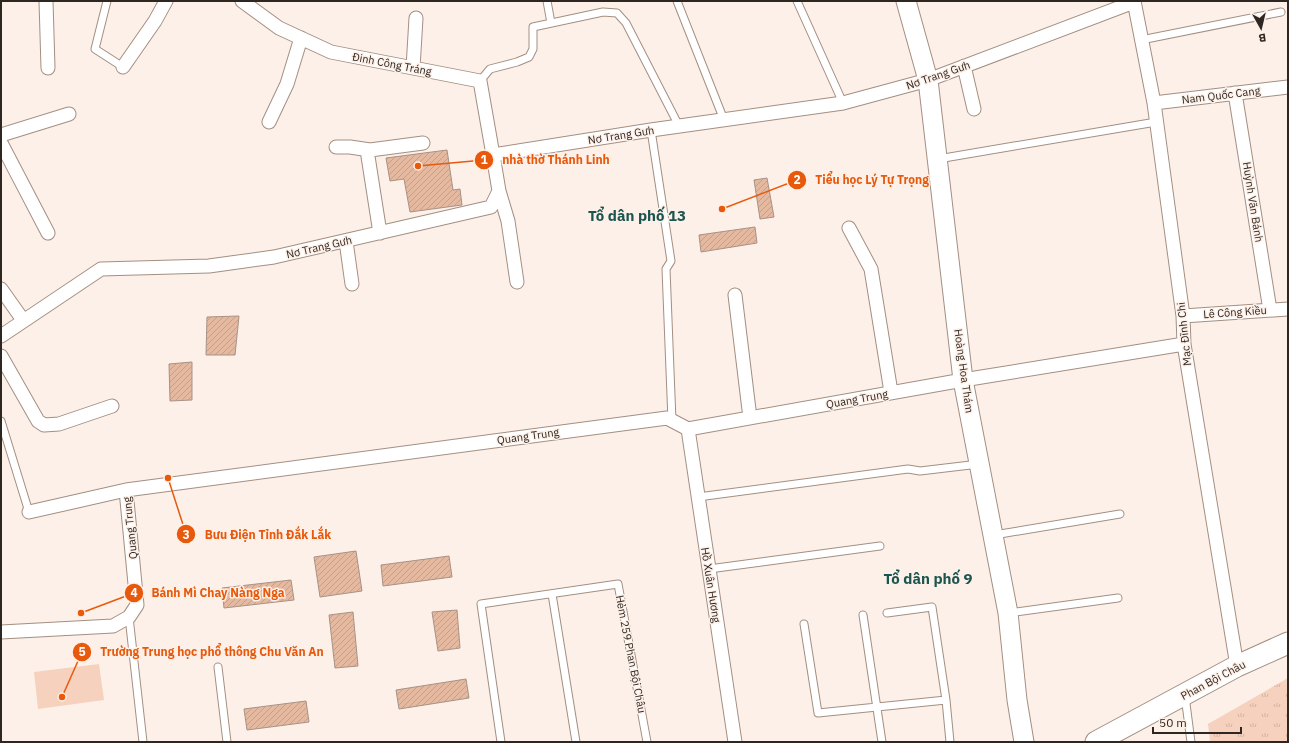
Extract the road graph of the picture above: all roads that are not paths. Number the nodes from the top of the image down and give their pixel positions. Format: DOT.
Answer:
graph roads {
  1 [pos="46,1"];
  2 [pos="107,1"];
  3 [pos="166,1"];
  4 [pos="242,1"];
  5 [pos="547,1"];
  6 [pos="677,1"];
  7 [pos="797,1"];
  8 [pos="906,1"];
  9 [pos="1134,2"];
  10 [pos="1281,12"];
  11 [pos="416,18"];
  12 [pos="551,23"];
  13 [pos="301,38"];
  14 [pos="1141,40"];
  15 [pos="964,66"];
  16 [pos="123,67"];
  17 [pos="48,68"];
  18 [pos="413,68"];
  19 [pos="928,80"];
  20 [pos="480,81"];
  21 [pos="1288,87"];
  22 [pos="1235,93"];
  23 [pos="843,103"];
  24 [pos="1154,103"];
  25 [pos="974,109"];
  26 [pos="69,114"];
  27 [pos="724,120"];
  28 [pos="269,122"];
  29 [pos="1156,122"];
  30 [pos="679,126"];
  31 [pos="651,130"];
  32 [pos="1,135"];
  33 [pos="1,143"];
  34 [pos="423,143"];
  35 [pos="336,147"];
  36 [pos="367,150"];
  37 [pos="493,155"];
  38 [pos="937,159"];
  39 [pos="499,191"];
  40 [pos="850,228"];
  41 [pos="48,233"];
  42 [pos="380,233"];
  43 [pos="346,241"];
  44 [pos="517,282"];
  45 [pos="352,284"];
  46 [pos="1,288"];
  47 [pos="735,295"];
  48 [pos="1288,309"];
  49 [pos="1270,310"];
  50 [pos="1183,316"];
  51 [pos="23,320"];
  52 [pos="1,336"];
  53 [pos="1184,344"];
  54 [pos="1,356"];
  55 [pos="963,380"];
  56 [pos="891,392"];
  57 [pos="112,406"];
  58 [pos="750,418"];
  59 [pos="1,421"];
  60 [pos="672,421"];
  61 [pos="688,429"];
  62 [pos="979,464"];
  63 [pos="126,490"];
  64 [pos="698,497"];
  65 [pos="29,512"];
  66 [pos="1120,514"];
  67 [pos="994,535"];
  68 [pos="880,546"];
  69 [pos="709,569"];
  70 [pos="552,594"];
  71 [pos="1118,598"];
  72 [pos="887,613"];
  73 [pos="1008,613"];
  74 [pos="863,615"];
  75 [pos="129,617"];
  76 [pos="804,624"];
  77 [pos="1,632"];
  78 [pos="1288,643"];
  79 [pos="1237,666"];
  80 [pos="218,667"];
  81 [pos="1184,694"];
  82 [pos="946,700"];
  83 [pos="878,706"];
  84 [pos="143,742"];
  85 [pos="227,742"];
  86 [pos="501,742"];
  87 [pos="576,742"];
  88 [pos="648,742"];
  89 [pos="735,742"];
  90 [pos="882,742"];
  91 [pos="950,742"];
  92 [pos="1024,742"];
  93 [pos="1096,742"];
  94 [pos="1191,742"];
  1 -- 17 [label="street"];
  2 -- 16 [label="lane"];
  3 -- 16 [label="street"];
  4 -- 13 [label="street, Đinh Công Tráng"];
  5 -- 12 [label="lane"];
  6 -- 27 [label="lane"];
  7 -- 23 [label="lane"];
  8 -- 19 [label="street, Hoàng Hoa Thám"];
  9 -- 14 [label="street, Mạc Đĩnh Chi"];
  9 -- 15 [label="street, Nơ Trang Gưh"];
  10 -- 14 [label="lane"];
  11 -- 18 [label="street"];
  12 -- 20 [label="lane"];
  12 -- 30 [label="lane"];
  13 -- 18 [label="street, Đinh Công Tráng"];
  13 -- 28 [label="street"];
  14 -- 24 [label="street, Mạc Đĩnh Chi"];
  15 -- 19 [label="street, Nơ Trang Gưh"];
  15 -- 25 [label="street"];
  18 -- 20 [label="street, Đinh Công Tráng"];
  19 -- 23 [label="street, Nơ Trang Gưh"];
  19 -- 38 [label="street, Hoàng Hoa Thám"];
  20 -- 37 [label="street"];
  21 -- 22 [label="street, Nam Quốc Cang"];
  22 -- 24 [label="street, Nam Quốc Cang"];
  22 -- 49 [label="street, Huỳnh Văn Bánh"];
  23 -- 27 [label="street, Nơ Trang Gưh"];
  24 -- 29 [label="street, Mạc Đĩnh Chi"];
  26 -- 32 [label="street"];
  27 -- 30 [label="street, Nơ Trang Gưh"];
  29 -- 38 [label="lane"];
  29 -- 50 [label="street, Mạc Đĩnh Chi"];
  30 -- 31 [label="street, Nơ Trang Gưh"];
  31 -- 37 [label="street, Nơ Trang Gưh"];
  31 -- 60 [label="lane"];
  33 -- 41 [label="street"];
  34 -- 36 [label="street"];
  35 -- 36 [label="street"];
  36 -- 42 [label="street"];
  37 -- 39 [label="street"];
  38 -- 55 [label="street, Hoàng Hoa Thám"];
  39 -- 42 [label="street, Nơ Trang Gưh"];
  39 -- 44 [label="street"];
  40 -- 56 [label="street"];
  42 -- 43 [label="street, Nơ Trang Gưh"];
  43 -- 45 [label="street"];
  43 -- 51 [label="street, Nơ Trang Gưh"];
  46 -- 51 [label="street"];
  47 -- 58 [label="street"];
  48 -- 49 [label="street, Lê Công Kiều"];
  49 -- 50 [label="street, Lê Công Kiều"];
  50 -- 53 [label="street, Mạc Đĩnh Chi"];
  51 -- 52 [label="street, Nơ Trang Gưh"];
  53 -- 55 [label="street, Quang Trung"];
  53 -- 79 [label="street, Mạc Đĩnh Chi"];
  54 -- 57 [label="street"];
  55 -- 56 [label="street, Quang Trung"];
  55 -- 62 [label="street, Hoàng Hoa Thám"];
  56 -- 58 [label="street, Quang Trung"];
  58 -- 61 [label="street, Quang Trung"];
  59 -- 65 [label="lane"];
  60 -- 61 [label="street, Quang Trung"];
  60 -- 63 [label="street, Quang Trung"];
  61 -- 64 [label="street, Hồ Xuân Hương"];
  62 -- 64 [label="lane"];
  62 -- 67 [label="street, Hoàng Hoa Thám"];
  63 -- 65 [label="street"];
  63 -- 75 [label="street, Quang Trung"];
  64 -- 69 [label="street, Hồ Xuân Hương"];
  66 -- 67 [label="lane"];
  67 -- 73 [label="street, Hoàng Hoa Thám"];
  68 -- 69 [label="lane"];
  69 -- 89 [label="street, Hồ Xuân Hương"];
  70 -- 86 [label="lane, Hẻm 259 Phan Bội Châu"];
  70 -- 87 [label="lane"];
  70 -- 88 [label="lane, Hẻm 259 Phan Bội Châu"];
  71 -- 73 [label="lane"];
  72 -- 82 [label="lane"];
  73 -- 92 [label="street, Hoàng Hoa Thám"];
  74 -- 83 [label="lane"];
  75 -- 77 [label="street"];
  75 -- 84 [label="lane"];
  76 -- 83 [label="lane"];
  78 -- 79 [label="main road, Phan Bội Châu"];
  79 -- 81 [label="main road, Phan Bội Châu"];
  80 -- 85 [label="lane"];
  81 -- 93 [label="main road, Phan Bội Châu"];
  81 -- 94 [label="lane"];
  82 -- 83 [label="lane"];
  82 -- 91 [label="lane"];
  83 -- 90 [label="lane"];
}
